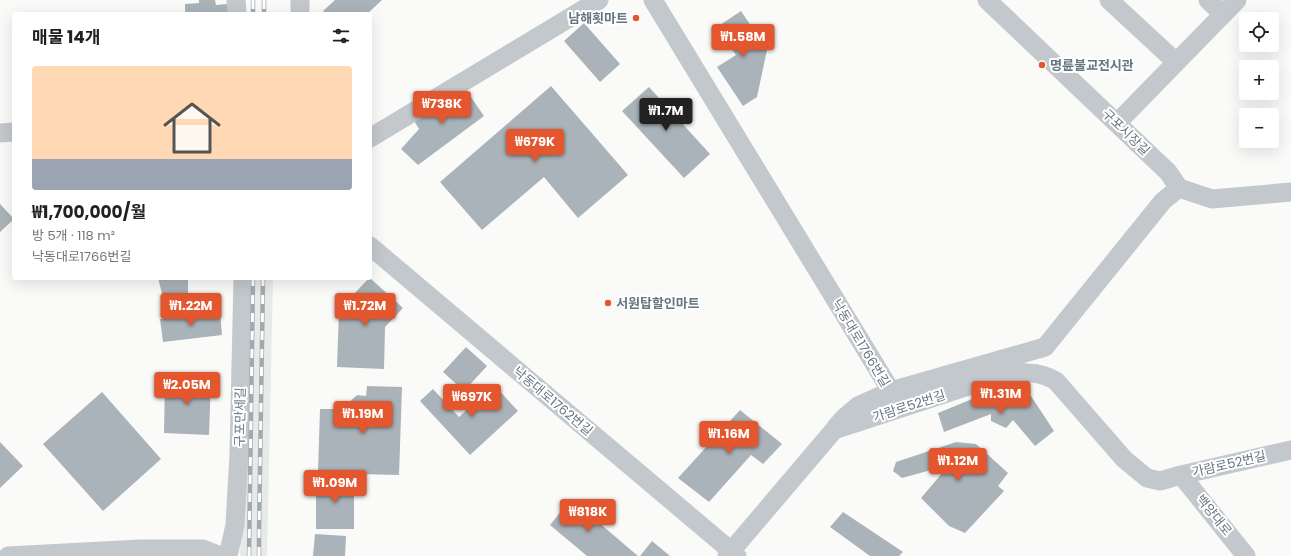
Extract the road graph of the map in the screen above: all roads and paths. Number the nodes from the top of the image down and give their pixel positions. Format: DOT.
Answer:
graph roads {
  1 [pos="236,0"];
  2 [pos="300,0"];
  3 [pos="599,0"];
  4 [pos="653,0"];
  5 [pos="1109,0"];
  6 [pos="1208,0"];
  7 [pos="1237,0"];
  8 [pos="992,1"];
  9 [pos="237,12"];
  10 [pos="300,12"];
  11 [pos="1223,14"];
  12 [pos="1176,62"];
  13 [pos="1117,123"];
  14 [pos="12,132"];
  15 [pos="0,133"];
  16 [pos="372,137"];
  17 [pos="1179,188"];
  18 [pos="1291,192"];
  19 [pos="372,248"];
  20 [pos="243,280"];
  21 [pos="891,391"];
  22 [pos="834,430"];
  23 [pos="1291,450"];
  24 [pos="1181,475"];
  25 [pos="88,554"];
  26 [pos="732,555"];
  27 [pos="8,556"];
  28 [pos="222,556"];
  29 [pos="228,556"];
  30 [pos="1246,556"];
  1 -- 9 [label="street"];
  2 -- 10 [label="street"];
  3 -- 16 [label="street"];
  4 -- 21 [label="street, 낙동대로1766번길"];
  5 -- 12 [label="street"];
  6 -- 11 [label="street"];
  7 -- 11 [label="street"];
  8 -- 13 [label="street, 구포시장길"];
  11 -- 12 [label="street"];
  12 -- 13 [label="street"];
  13 -- 17 [label="street, 구포시장길"];
  14 -- 15 [label="street"];
  17 -- 18 [label="street"];
  17 -- 21 [label="street, 낙동대로1766번길"];
  19 -- 26 [label="street, 낙동대로1762번길"];
  20 -- 29 [label="street, 구포만세길"];
  21 -- 22 [label="street"];
  22 -- 24 [label="street, 가람로52번길"];
  22 -- 26 [label="street"];
  23 -- 24 [label="street, 가람로52번길"];
  24 -- 30 [label="street, 백양대로"];
  25 -- 27 [label="street"];
  25 -- 28 [label="street"];
}
